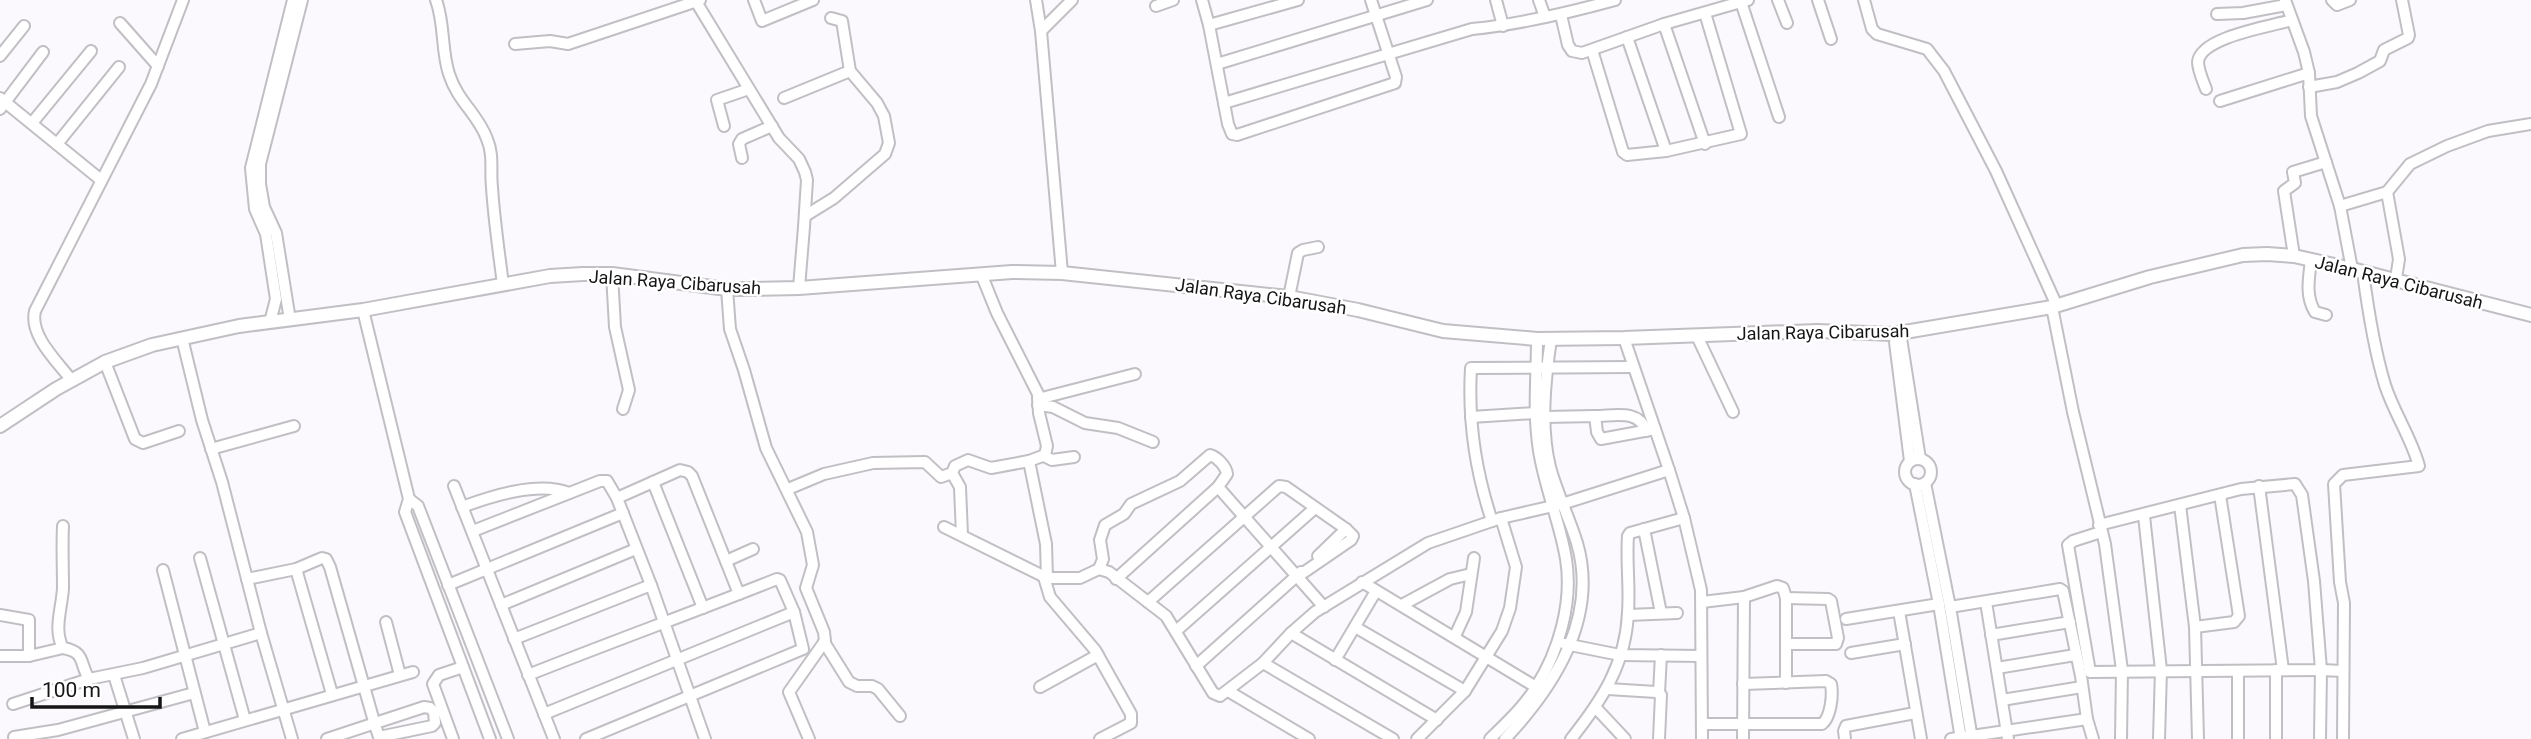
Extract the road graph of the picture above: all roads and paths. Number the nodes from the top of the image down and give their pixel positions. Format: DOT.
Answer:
graph roads {
  1 [pos="183,0"];
  2 [pos="293,0"];
  3 [pos="302,0"];
  4 [pos="436,0"];
  5 [pos="697,0"];
  6 [pos="754,0"];
  7 [pos="813,0"];
  8 [pos="1036,0"];
  9 [pos="1072,0"];
  10 [pos="1173,0"];
  11 [pos="1202,0"];
  12 [pos="1298,0"];
  13 [pos="1371,0"];
  14 [pos="1427,0"];
  15 [pos="1496,0"];
  16 [pos="1539,0"];
  17 [pos="1615,0"];
  18 [pos="1778,0"];
  19 [pos="1818,0"];
  20 [pos="1864,0"];
  21 [pos="2332,0"];
  22 [pos="2350,0"];
  23 [pos="2402,0"];
  24 [pos="1745,1"];
  25 [pos="2286,2"];
  26 [pos="1580,5"];
  27 [pos="1156,6"];
  28 [pos="1705,12"];
  29 [pos="2217,13"];
  30 [pos="1561,15"];
  31 [pos="1376,16"];
  32 [pos="831,18"];
  33 [pos="1545,18"];
  34 [pos="2292,20"];
  35 [pos="120,23"];
  36 [pos="1787,23"];
  37 [pos="1664,24"];
  38 [pos="1209,25"];
  39 [pos="24,26"];
  40 [pos="1503,26"];
  41 [pos="1041,30"];
  42 [pos="1627,37"];
  43 [pos="1830,39"];
  44 [pos="515,44"];
  45 [pos="1592,50"];
  46 [pos="90,51"];
  47 [pos="43,52"];
  48 [pos="1387,52"];
  49 [pos="0,56"];
  50 [pos="1217,64"];
  51 [pos="158,66"];
  52 [pos="119,67"];
  53 [pos="850,71"];
  54 [pos="2309,73"];
  55 [pos="2309,87"];
  56 [pos="749,89"];
  57 [pos="2206,89"];
  58 [pos="784,98"];
  59 [pos="2220,101"];
  60 [pos="2,103"];
  61 [pos="1224,103"];
  62 [pos="1779,117"];
  63 [pos="32,124"];
  64 [pos="2531,124"];
  65 [pos="724,126"];
  66 [pos="772,126"];
  67 [pos="57,144"];
  68 [pos="1705,144"];
  69 [pos="1666,151"];
  70 [pos="742,158"];
  71 [pos="2326,162"];
  72 [pos="101,180"];
  73 [pos="2387,192"];
  74 [pos="2340,205"];
  75 [pos="805,222"];
  76 [pos="1318,247"];
  77 [pos="2294,256"];
  78 [pos="2311,260"];
  79 [pos="2358,271"];
  80 [pos="1062,273"];
  81 [pos="612,274"];
  82 [pos="982,276"];
  83 [pos="278,277"];
  84 [pos="2396,279"];
  85 [pos="503,285"];
  86 [pos="799,288"];
  87 [pos="727,289"];
  88 [pos="1289,297"];
  89 [pos="2054,306"];
  90 [pos="363,310"];
  91 [pos="2326,315"];
  92 [pos="2531,315"];
  93 [pos="290,320"];
  94 [pos="271,322"];
  95 [pos="1897,333"];
  96 [pos="1697,336"];
  97 [pos="182,338"];
  98 [pos="1624,338"];
  99 [pos="1537,339"];
  100 [pos="1551,339"];
  101 [pos="106,362"];
  102 [pos="1542,366"];
  103 [pos="1632,367"];
  104 [pos="1135,374"];
  105 [pos="72,381"];
  106 [pos="1038,402"];
  107 [pos="623,409"];
  108 [pos="1733,412"];
  109 [pos="1540,415"];
  110 [pos="1595,416"];
  111 [pos="1471,417"];
  112 [pos="0,426"];
  113 [pos="294,426"];
  114 [pos="1651,430"];
  115 [pos="179,431"];
  116 [pos="1153,442"];
  117 [pos="211,449"];
  118 [pos="1044,456"];
  119 [pos="1074,457"];
  120 [pos="1915,460"];
  121 [pos="1029,461"];
  122 [pos="1669,470"];
  123 [pos="952,473"];
  124 [pos="653,482"];
  125 [pos="1920,484"];
  126 [pos="454,486"];
  127 [pos="2259,486"];
  128 [pos="1218,487"];
  129 [pos="788,489"];
  130 [pos="569,493"];
  131 [pos="2220,495"];
  132 [pos="617,498"];
  133 [pos="409,499"];
  134 [pos="1557,505"];
  135 [pos="2180,505"];
  136 [pos="462,507"];
  137 [pos="1315,508"];
  138 [pos="623,513"];
  139 [pos="2144,516"];
  140 [pos="1244,517"];
  141 [pos="1684,518"];
  142 [pos="1496,520"];
  143 [pos="63,526"];
  144 [pos="944,527"];
  145 [pos="1644,529"];
  146 [pos="2100,529"];
  147 [pos="473,531"];
  148 [pos="962,535"];
  149 [pos="1270,547"];
  150 [pos="636,549"];
  151 [pos="752,549"];
  152 [pos="200,558"];
  153 [pos="1474,558"];
  154 [pos="726,561"];
  155 [pos="296,569"];
  156 [pos="1099,569"];
  157 [pos="163,570"];
  158 [pos="487,570"];
  159 [pos="1471,574"];
  160 [pos="1297,577"];
  161 [pos="1046,578"];
  162 [pos="247,579"];
  163 [pos="1116,579"];
  164 [pos="1362,582"];
  165 [pos="448,585"];
  166 [pos="650,585"];
  167 [pos="1376,591"];
  168 [pos="739,594"];
  169 [pos="1744,597"];
  170 [pos="1786,598"];
  171 [pos="1148,602"];
  172 [pos="1702,602"];
  173 [pos="1986,602"];
  174 [pos="501,605"];
  175 [pos="1402,605"];
  176 [pos="1944,606"];
  177 [pos="1324,607"];
  178 [pos="703,608"];
  179 [pos="1899,611"];
  180 [pos="794,612"];
  181 [pos="1661,613"];
  182 [pos="1677,613"];
  183 [pos="0,615"];
  184 [pos="1628,615"];
  185 [pos="1846,619"];
  186 [pos="386,622"];
  187 [pos="662,622"];
  188 [pos="2070,622"];
  189 [pos="1355,627"];
  190 [pos="2195,627"];
  191 [pos="1176,631"];
  192 [pos="1291,633"];
  193 [pos="261,634"];
  194 [pos="1991,635"];
  195 [pos="1455,636"];
  196 [pos="514,639"];
  197 [pos="824,642"];
  198 [pos="1557,642"];
  199 [pos="225,643"];
  200 [pos="1786,644"];
  201 [pos="1571,645"];
  202 [pos="1905,645"];
  203 [pos="62,648"];
  204 [pos="1852,653"];
  205 [pos="184,655"];
  206 [pos="1098,655"];
  207 [pos="1620,655"];
  208 [pos="1661,655"];
  209 [pos="2076,655"];
  210 [pos="0,656"];
  211 [pos="29,656"];
  212 [pos="1489,656"];
  213 [pos="1701,656"];
  214 [pos="1335,660"];
  215 [pos="677,662"];
  216 [pos="1263,663"];
  217 [pos="1196,666"];
  218 [pos="463,667"];
  219 [pos="1997,668"];
  220 [pos="2122,670"];
  221 [pos="2161,670"];
  222 [pos="2280,670"];
  223 [pos="2321,670"];
  224 [pos="2198,671"];
  225 [pos="2238,671"];
  226 [pos="2343,671"];
  227 [pos="413,672"];
  228 [pos="114,675"];
  229 [pos="400,675"];
  230 [pos="528,675"];
  231 [pos="89,679"];
  232 [pos="365,684"];
  233 [pos="1743,684"];
  234 [pos="1786,684"];
  235 [pos="1040,687"];
  236 [pos="1536,687"];
  237 [pos="2082,687"];
  238 [pos="1608,689"];
  239 [pos="1228,691"];
  240 [pos="1465,691"];
  241 [pos="194,693"];
  242 [pos="1659,693"];
  243 [pos="332,694"];
  244 [pos="690,698"];
  245 [pos="2002,700"];
  246 [pos="13,704"];
  247 [pos="284,708"];
  248 [pos="1596,708"];
  249 [pos="124,711"];
  250 [pos="1915,713"];
  251 [pos="544,714"];
  252 [pos="900,716"];
  253 [pos="2087,719"];
  254 [pos="245,720"];
  255 [pos="1437,720"];
  256 [pos="1702,724"];
  257 [pos="1743,724"];
  258 [pos="375,725"];
  259 [pos="205,732"];
  260 [pos="2007,735"];
  261 [pos="15,737"];
  262 [pos="380,738"];
  263 [pos="703,738"];
  264 [pos="1963,738"];
  265 [pos="134,739"];
  266 [pos="182,739"];
  267 [pos="292,739"];
  268 [pos="327,739"];
  269 [pos="453,739"];
  270 [pos="490,739"];
  271 [pos="508,739"];
  272 [pos="554,739"];
  273 [pos="586,739"];
  274 [pos="809,739"];
  275 [pos="1100,739"];
  276 [pos="1309,739"];
  277 [pos="1393,739"];
  278 [pos="1417,739"];
  279 [pos="1490,739"];
  280 [pos="1505,739"];
  281 [pos="1571,739"];
  282 [pos="1625,739"];
  283 [pos="1660,739"];
  284 [pos="1702,739"];
  285 [pos="1743,739"];
  286 [pos="1845,739"];
  287 [pos="1921,739"];
  288 [pos="2093,739"];
  289 [pos="2121,739"];
  290 [pos="2159,739"];
  291 [pos="2198,739"];
  292 [pos="2238,739"];
  293 [pos="2276,739"];
  294 [pos="2320,739"];
  295 [pos="2343,739"];
  1 -- 51 [label="street"];
  2 -- 83 [label="street"];
  3 -- 83 [label="street"];
  4 -- 85 [label="street"];
  5 -- 44 [label="street"];
  5 -- 56 [label="street"];
  6 -- 7 [label="street"];
  8 -- 41 [label="street"];
  9 -- 41 [label="street"];
  10 -- 27 [label="street"];
  11 -- 38 [label="street"];
  12 -- 38 [label="street"];
  13 -- 31 [label="street"];
  14 -- 31 [label="street"];
  15 -- 40 [label="street"];
  16 -- 33 [label="street"];
  17 -- 26 [label="street"];
  18 -- 36 [label="street"];
  19 -- 43 [label="street"];
  20 -- 89 [label="street"];
  21 -- 22 [label="street"];
  23 -- 55 [label="street"];
  24 -- 28 [label="street"];
  24 -- 62 [label="street"];
  25 -- 29 [label="street"];
  25 -- 34 [label="street"];
  26 -- 30 [label="street"];
  28 -- 37 [label="street"];
  28 -- 68 [label="street"];
  30 -- 33 [label="street"];
  30 -- 45 [label="street"];
  31 -- 48 [label="street"];
  31 -- 50 [label="street"];
  32 -- 53 [label="street"];
  33 -- 40 [label="street"];
  34 -- 54 [label="street"];
  34 -- 57 [label="street"];
  35 -- 51 [label="street"];
  37 -- 42 [label="street"];
  37 -- 68 [label="street"];
  38 -- 50 [label="street"];
  39 -- 49 [label="street"];
  40 -- 48 [label="street"];
  41 -- 80 [label="street"];
  42 -- 45 [label="street"];
  42 -- 69 [label="street"];
  45 -- 69 [label="street"];
  46 -- 63 [label="street"];
  47 -- 60 [label="street"];
  48 -- 61 [label="street"];
  48 -- 61 [label="street"];
  50 -- 61 [label="street"];
  51 -- 72 [label="street"];
  52 -- 67 [label="street"];
  53 -- 58 [label="street"];
  53 -- 75 [label="street"];
  54 -- 55 [label="street"];
  54 -- 59 [label="street"];
  55 -- 71 [label="street"];
  56 -- 65 [label="street"];
  56 -- 66 [label="street"];
  60 -- 63 [label="street"];
  63 -- 67 [label="street"];
  64 -- 73 [label="street"];
  66 -- 70 [label="street"];
  66 -- 75 [label="street"];
  67 -- 72 [label="street"];
  68 -- 69 [label="street"];
  71 -- 74 [label="street"];
  71 -- 77 [label="street"];
  72 -- 105 [label="street"];
  73 -- 74 [label="street"];
  73 -- 84 [label="street"];
  74 -- 79 [label="street"];
  75 -- 86 [label="street"];
  76 -- 88 [label="street"];
  77 -- 78 [label="main road, Jalan Raya Cibarusah"];
  77 -- 89 [label="main road, Jalan Raya Cibarusah"];
  78 -- 79 [label="main road, Jalan Raya Cibarusah"];
  78 -- 91 [label="street"];
  79 -- 84 [label="main road, Jalan Raya Cibarusah"];
  79 -- 226 [label="street"];
  80 -- 82 [label="main road, Jalan Raya Cibarusah"];
  80 -- 88 [label="main road, Jalan Raya Cibarusah"];
  81 -- 85 [label="main road, Jalan Raya Cibarusah"];
  81 -- 87 [label="main road, Jalan Raya Cibarusah"];
  81 -- 107 [label="street"];
  82 -- 86 [label="main road, Jalan Raya Cibarusah"];
  82 -- 106 [label="street"];
  83 -- 93 [label="street"];
  83 -- 94 [label="street"];
  84 -- 92 [label="main road, Jalan Raya Cibarusah"];
  85 -- 90 [label="main road, Jalan Raya Cibarusah"];
  86 -- 87 [label="main road, Jalan Raya Cibarusah"];
  87 -- 129 [label="street"];
  88 -- 99 [label="main road, Jalan Raya Cibarusah"];
  89 -- 95 [label="main road, Jalan Raya Cibarusah"];
  89 -- 146 [label="street"];
  90 -- 93 [label="main road, Jalan Raya Cibarusah"];
  90 -- 133 [label="street"];
  93 -- 94 [label="main road, Jalan Raya Cibarusah"];
  94 -- 97 [label="main road, Jalan Raya Cibarusah"];
  95 -- 96 [label="main road, Jalan Raya Cibarusah"];
  95 -- 120 [label="street"];
  96 -- 98 [label="main road, Jalan Raya Cibarusah"];
  96 -- 108 [label="street"];
  97 -- 101 [label="main road, Jalan Raya Cibarusah"];
  97 -- 117 [label="street"];
  98 -- 100 [label="main road, Jalan Raya Cibarusah"];
  98 -- 103 [label="street"];
  99 -- 100 [label="main road, Jalan Raya Cibarusah"];
  99 -- 102 [label="street"];
  100 -- 102 [label="street"];
  101 -- 105 [label="main road, Jalan Raya Cibarusah"];
  101 -- 115 [label="street"];
  102 -- 103 [label="street"];
  102 -- 109 [label="street"];
  102 -- 111 [label="street"];
  103 -- 114 [label="street"];
  104 -- 106 [label="street"];
  105 -- 112 [label="main road, Jalan Raya Cibarusah"];
  106 -- 116 [label="street"];
  106 -- 118 [label="street"];
  109 -- 110 [label="street"];
  109 -- 111 [label="street"];
  109 -- 134 [label="street"];
  110 -- 114 [label="street"];
  110 -- 114 [label="street"];
  111 -- 142 [label="street"];
  113 -- 117 [label="street"];
  114 -- 122 [label="street"];
  117 -- 162 [label="street"];
  118 -- 119 [label="street"];
  118 -- 121 [label="street"];
  120 -- 125 [label="street"];
  120 -- 125 [label="street"];
  121 -- 123 [label="street"];
  121 -- 161 [label="street"];
  122 -- 134 [label="street"];
  122 -- 141 [label="street"];
  123 -- 129 [label="street"];
  123 -- 148 [label="street"];
  124 -- 132 [label="street"];
  124 -- 154 [label="street"];
  124 -- 178 [label="street"];
  125 -- 176 [label="street"];
  126 -- 136 [label="street"];
  127 -- 131 [label="street"];
  127 -- 222 [label="street"];
  127 -- 223 [label="street"];
  128 -- 140 [label="street"];
  128 -- 156 [label="street"];
  128 -- 163 [label="street"];
  129 -- 197 [label="street"];
  130 -- 132 [label="street"];
  130 -- 136 [label="street"];
  130 -- 147 [label="street"];
  131 -- 135 [label="street"];
  131 -- 190 [label="street"];
  132 -- 138 [label="street"];
  133 -- 165 [label="street"];
  133 -- 218 [label="street"];
  134 -- 142 [label="street"];
  134 -- 198 [label="street"];
  134 -- 201 [label="street"];
  135 -- 139 [label="street"];
  135 -- 190 [label="street"];
  136 -- 147 [label="street"];
  137 -- 140 [label="street"];
  137 -- 149 [label="street"];
  137 -- 160 [label="street"];
  138 -- 150 [label="street"];
  138 -- 158 [label="street"];
  139 -- 146 [label="street"];
  139 -- 221 [label="street"];
  140 -- 149 [label="street"];
  140 -- 171 [label="street"];
  141 -- 145 [label="street"];
  141 -- 172 [label="street"];
  142 -- 164 [label="street"];
  142 -- 212 [label="street"];
  143 -- 203 [label="street"];
  144 -- 148 [label="street"];
  145 -- 181 [label="street"];
  145 -- 184 [label="street"];
  146 -- 220 [label="street"];
  146 -- 220 [label="street"];
  147 -- 158 [label="street"];
  148 -- 161 [label="street"];
  149 -- 160 [label="street"];
  149 -- 191 [label="street"];
  150 -- 166 [label="street"];
  150 -- 174 [label="street"];
  151 -- 154 [label="street"];
  152 -- 199 [label="street"];
  153 -- 159 [label="street"];
  154 -- 168 [label="street"];
  155 -- 162 [label="street"];
  155 -- 232 [label="street"];
  155 -- 243 [label="street"];
  156 -- 161 [label="street"];
  156 -- 163 [label="street"];
  157 -- 205 [label="street"];
  158 -- 165 [label="street"];
  158 -- 174 [label="street"];
  159 -- 175 [label="street"];
  159 -- 195 [label="street"];
  160 -- 177 [label="street"];
  160 -- 217 [label="street"];
  161 -- 206 [label="street"];
  162 -- 193 [label="street"];
  163 -- 171 [label="street"];
  164 -- 167 [label="street"];
  164 -- 177 [label="street"];
  165 -- 271 [label="street"];
  166 -- 187 [label="street"];
  166 -- 196 [label="street"];
  167 -- 175 [label="street"];
  167 -- 189 [label="street"];
  168 -- 178 [label="street"];
  168 -- 180 [label="street"];
  169 -- 170 [label="street"];
  169 -- 172 [label="street"];
  169 -- 233 [label="street"];
  170 -- 200 [label="street"];
  170 -- 200 [label="street"];
  171 -- 191 [label="street"];
  172 -- 213 [label="street"];
  173 -- 176 [label="street"];
  173 -- 188 [label="street"];
  173 -- 194 [label="street"];
  174 -- 196 [label="street"];
  175 -- 195 [label="street"];
  176 -- 179 [label="street"];
  176 -- 264 [label="street"];
  177 -- 192 [label="street"];
  178 -- 187 [label="street"];
  179 -- 185 [label="street"];
  179 -- 202 [label="street"];
  180 -- 215 [label="street"];
  180 -- 244 [label="street"];
  181 -- 182 [label="street"];
  181 -- 184 [label="street"];
  183 -- 211 [label="street"];
  184 -- 207 [label="street"];
  186 -- 229 [label="street"];
  187 -- 215 [label="street"];
  187 -- 230 [label="street"];
  188 -- 194 [label="street"];
  188 -- 209 [label="street"];
  189 -- 214 [label="street"];
  189 -- 240 [label="street"];
  190 -- 224 [label="street"];
  191 -- 217 [label="street"];
  192 -- 214 [label="street"];
  192 -- 216 [label="street"];
  193 -- 199 [label="street"];
  193 -- 247 [label="street"];
  194 -- 219 [label="street"];
  195 -- 212 [label="street"];
  196 -- 230 [label="street"];
  197 -- 252 [label="street"];
  197 -- 274 [label="street"];
  198 -- 201 [label="street"];
  198 -- 236 [label="street"];
  199 -- 205 [label="street"];
  199 -- 254 [label="street"];
  200 -- 234 [label="street"];
  201 -- 207 [label="street"];
  201 -- 280 [label="street"];
  202 -- 204 [label="street"];
  202 -- 250 [label="street"];
  203 -- 211 [label="street"];
  203 -- 231 [label="street"];
  205 -- 228 [label="street"];
  205 -- 241 [label="street"];
  206 -- 235 [label="street"];
  206 -- 275 [label="street"];
  207 -- 208 [label="street"];
  207 -- 238 [label="street"];
  208 -- 213 [label="street"];
  208 -- 242 [label="street"];
  209 -- 219 [label="street"];
  209 -- 237 [label="street"];
  210 -- 211 [label="street"];
  212 -- 236 [label="street"];
  212 -- 240 [label="street"];
  213 -- 256 [label="street"];
  214 -- 255 [label="street"];
  215 -- 244 [label="street"];
  215 -- 251 [label="street"];
  216 -- 239 [label="street"];
  216 -- 277 [label="street"];
  217 -- 239 [label="street"];
  218 -- 269 [label="street"];
  218 -- 270 [label="street"];
  219 -- 245 [label="street"];
  220 -- 221 [label="street"];
  220 -- 289 [label="street"];
  221 -- 224 [label="street"];
  221 -- 290 [label="street"];
  222 -- 223 [label="street"];
  222 -- 225 [label="street"];
  222 -- 293 [label="street"];
  223 -- 226 [label="street"];
  223 -- 294 [label="street"];
  224 -- 225 [label="street"];
  224 -- 291 [label="street"];
  225 -- 292 [label="street"];
  226 -- 295 [label="street"];
  227 -- 229 [label="street"];
  228 -- 231 [label="street"];
  228 -- 249 [label="street"];
  229 -- 232 [label="street"];
  230 -- 251 [label="street"];
  231 -- 246 [label="street"];
  232 -- 243 [label="street"];
  232 -- 258 [label="street"];
  233 -- 234 [label="street"];
  233 -- 257 [label="street"];
  234 -- 257 [label="street"];
  236 -- 279 [label="street"];
  237 -- 245 [label="street"];
  237 -- 253 [label="street"];
  238 -- 242 [label="street"];
  238 -- 248 [label="street"];
  239 -- 276 [label="street"];
  240 -- 255 [label="street"];
  241 -- 249 [label="street"];
  241 -- 259 [label="street"];
  242 -- 283 [label="street"];
  243 -- 247 [label="street"];
  244 -- 263 [label="street"];
  244 -- 273 [label="street"];
  245 -- 260 [label="street"];
  247 -- 254 [label="street"];
  247 -- 267 [label="street"];
  248 -- 281 [label="street"];
  248 -- 282 [label="street"];
  249 -- 261 [label="street"];
  249 -- 265 [label="street"];
  250 -- 286 [label="street"];
  250 -- 287 [label="street"];
  251 -- 272 [label="street"];
  253 -- 260 [label="street"];
  253 -- 288 [label="street"];
  254 -- 259 [label="street"];
  255 -- 278 [label="street"];
  256 -- 257 [label="street"];
  256 -- 284 [label="street"];
  257 -- 285 [label="street"];
  258 -- 262 [label="street"];
  258 -- 262 [label="street"];
  258 -- 268 [label="street"];
  259 -- 266 [label="street"];
  260 -- 264 [label="street"];
}
